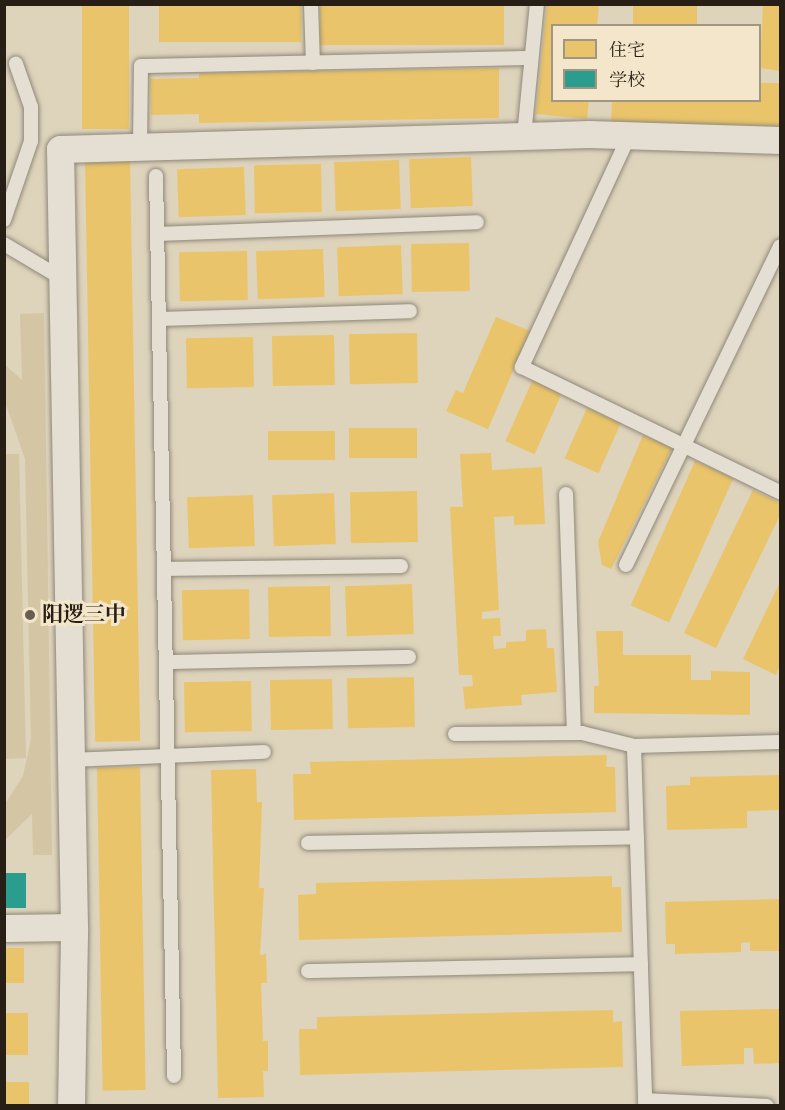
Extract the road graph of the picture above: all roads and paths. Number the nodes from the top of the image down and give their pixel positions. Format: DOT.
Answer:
graph roads {
  1 [pos="311,4"];
  2 [pos="537,4"];
  3 [pos="531,58"];
  4 [pos="314,63"];
  5 [pos="16,64"];
  6 [pos="524,136"];
  7 [pos="629,136"];
  8 [pos="780,140"];
  9 [pos="140,147"];
  10 [pos="156,176"];
  11 [pos="4,220"];
  12 [pos="477,222"];
  13 [pos="157,234"];
  14 [pos="4,244"];
  15 [pos="780,246"];
  16 [pos="63,279"];
  17 [pos="410,311"];
  18 [pos="159,319"];
  19 [pos="684,445"];
  20 [pos="780,492"];
  21 [pos="566,494"];
  22 [pos="626,565"];
  23 [pos="401,566"];
  24 [pos="164,569"];
  25 [pos="409,657"];
  26 [pos="166,662"];
  27 [pos="574,733"];
  28 [pos="455,734"];
  29 [pos="780,742"];
  30 [pos="634,746"];
  31 [pos="264,752"];
  32 [pos="168,756"];
  33 [pos="71,760"];
  34 [pos="637,837"];
  35 [pos="308,843"];
  36 [pos="74,927"];
  37 [pos="4,928"];
  38 [pos="641,964"];
  39 [pos="308,971"];
  40 [pos="174,1076"];
  41 [pos="645,1103"];
  42 [pos="71,1106"];
  43 [pos="767,1106"];
  1 -- 4 [label="lane"];
  2 -- 3 [label="lane"];
  3 -- 4 [label="lane"];
  3 -- 6 [label="lane"];
  4 -- 9 [label="lane"];
  5 -- 11 [label="lane"];
  6 -- 7 [label="street"];
  6 -- 9 [label="street"];
  7 -- 8 [label="street"];
  7 -- 19 [label="lane"];
  9 -- 16 [label="street"];
  10 -- 13 [label="lane"];
  12 -- 13 [label="lane"];
  13 -- 18 [label="lane"];
  14 -- 16 [label="lane"];
  15 -- 19 [label="lane"];
  16 -- 33 [label="street"];
  17 -- 18 [label="lane"];
  18 -- 24 [label="lane"];
  19 -- 20 [label="lane"];
  19 -- 22 [label="lane"];
  21 -- 27 [label="lane"];
  23 -- 24 [label="lane"];
  24 -- 26 [label="lane"];
  25 -- 26 [label="lane"];
  26 -- 32 [label="lane"];
  27 -- 28 [label="lane"];
  27 -- 30 [label="lane"];
  29 -- 30 [label="lane"];
  30 -- 34 [label="lane"];
  31 -- 32 [label="lane"];
  32 -- 33 [label="lane"];
  32 -- 40 [label="lane"];
  33 -- 36 [label="street"];
  34 -- 35 [label="lane"];
  34 -- 38 [label="lane"];
  36 -- 37 [label="street"];
  36 -- 42 [label="street"];
  38 -- 39 [label="lane"];
  38 -- 41 [label="lane"];
  41 -- 43 [label="lane"];
}
